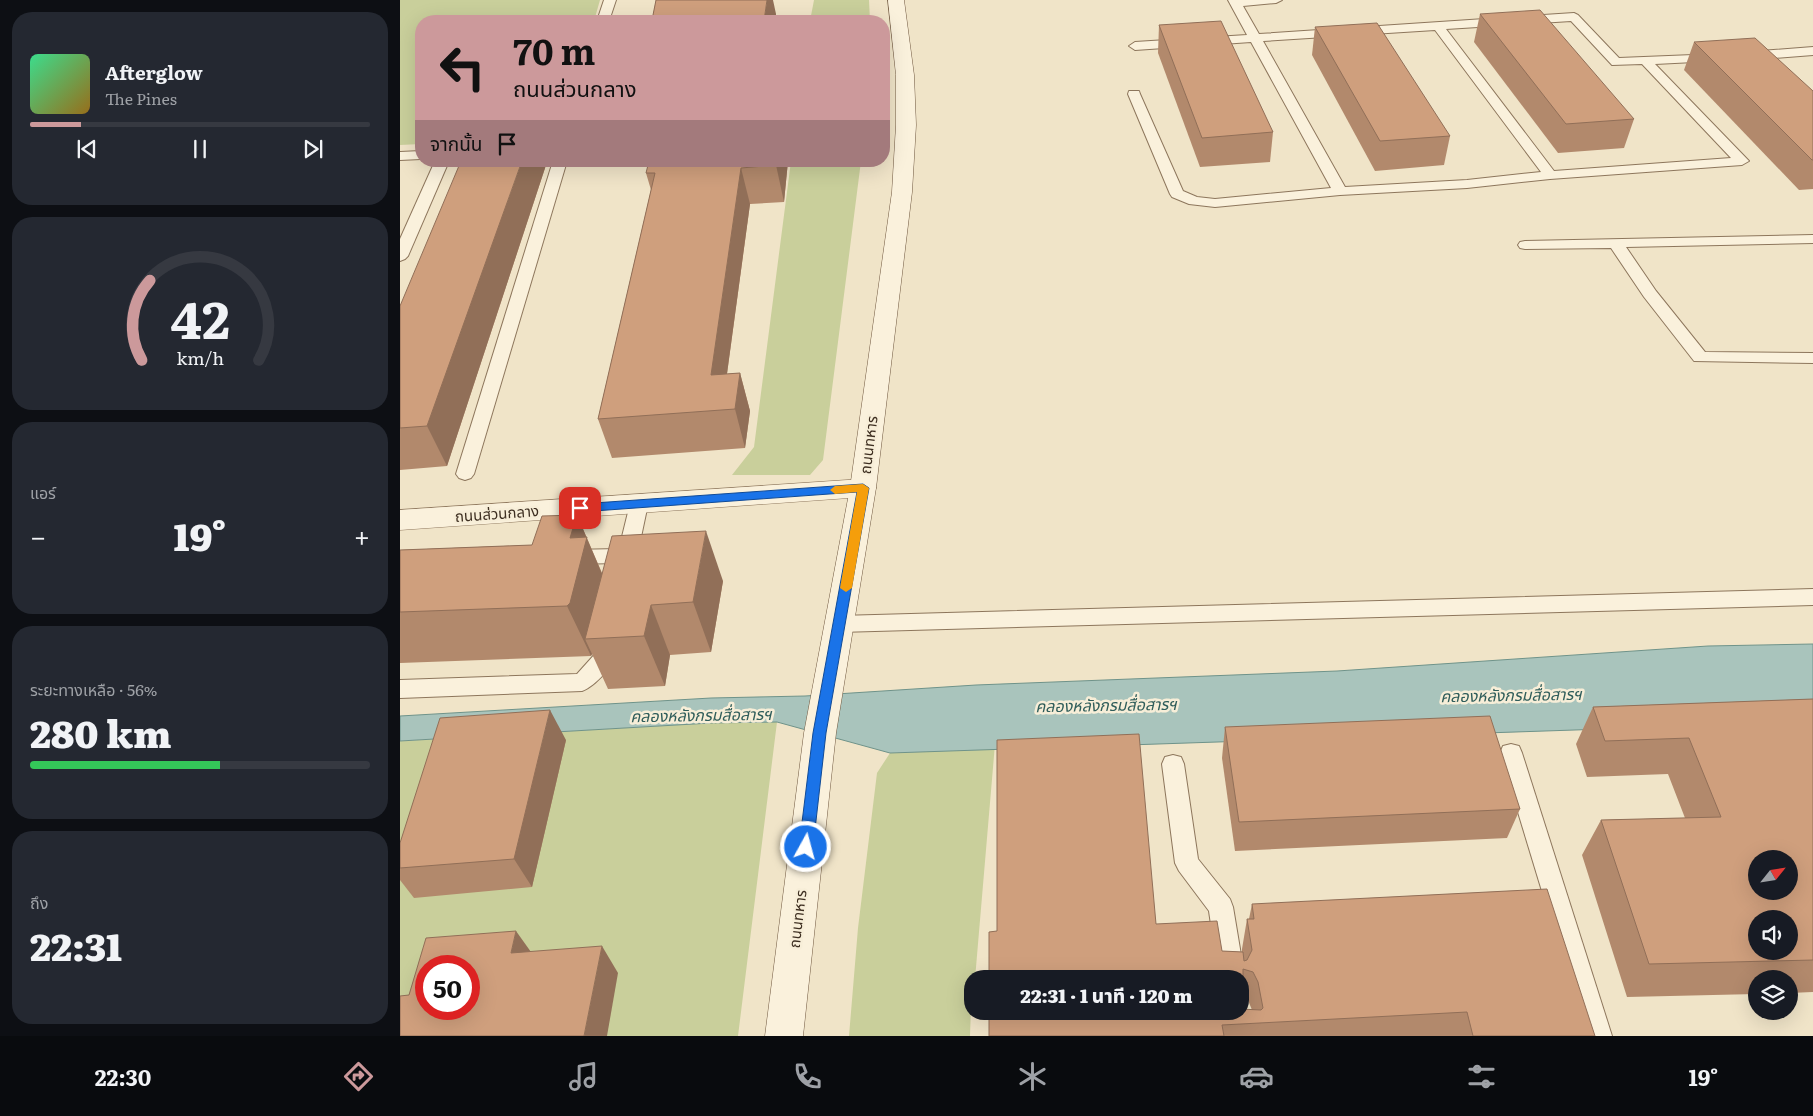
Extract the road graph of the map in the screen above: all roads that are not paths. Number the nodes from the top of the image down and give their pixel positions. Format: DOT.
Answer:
graph roads {
  1 [pos="610,0"];
  2 [pos="896,0"];
  3 [pos="1276,0"];
  4 [pos="1235,2"];
  5 [pos="605,15"];
  6 [pos="1438,26"];
  7 [pos="1254,38"];
  8 [pos="1135,46"];
  9 [pos="1813,51"];
  10 [pos="1769,55"];
  11 [pos="1646,61"];
  12 [pos="1781,68"];
  13 [pos="1134,94"];
  14 [pos="415,155"];
  15 [pos="400,156"];
  16 [pos="439,167"];
  17 [pos="558,167"];
  18 [pos="1550,175"];
  19 [pos="1340,191"];
  20 [pos="1813,239"];
  21 [pos="1616,244"];
  22 [pos="1525,245"];
  23 [pos="400,256"];
  24 [pos="1813,358"];
  25 [pos="465,474"];
  26 [pos="863,488"];
  27 [pos="640,504"];
  28 [pos="400,520"];
  29 [pos="627,556"];
  30 [pos="548,558"];
  31 [pos="621,581"];
  32 [pos="1813,597"];
  33 [pos="839,624"];
  34 [pos="611,628"];
  35 [pos="400,689"];
  36 [pos="1511,753"];
  37 [pos="1174,764"];
  38 [pos="1231,970"];
  39 [pos="784,1036"];
  40 [pos="1599,1036"];
  1 -- 5 [label="lane"];
  2 -- 26 [label="main road, ถนนทหาร"];
  3 -- 4 [label="lane"];
  4 -- 7 [label="lane"];
  6 -- 7 [label="lane"];
  6 -- 11 [label="lane"];
  6 -- 18 [label="lane"];
  7 -- 8 [label="lane"];
  7 -- 19 [label="lane"];
  9 -- 10 [label="lane"];
  10 -- 11 [label="lane"];
  10 -- 12 [label="lane"];
  11 -- 18 [label="lane"];
  13 -- 19 [label="lane"];
  14 -- 15 [label="lane"];
  16 -- 23 [label="lane"];
  17 -- 25 [label="lane"];
  18 -- 19 [label="lane"];
  20 -- 21 [label="lane"];
  21 -- 22 [label="lane"];
  21 -- 24 [label="lane"];
  26 -- 27 [label="main road, ถนนส่วนกลาง"];
  26 -- 33 [label="main road, ถนนทหาร"];
  27 -- 28 [label="main road, ถนนส่วนกลาง"];
  27 -- 29 [label="lane"];
  29 -- 30 [label="lane"];
  29 -- 31 [label="lane"];
  32 -- 33 [label="lane"];
  33 -- 39 [label="main road, ถนนทหาร"];
  34 -- 35 [label="lane"];
  36 -- 40 [label="lane"];
  37 -- 38 [label="lane"];
}
